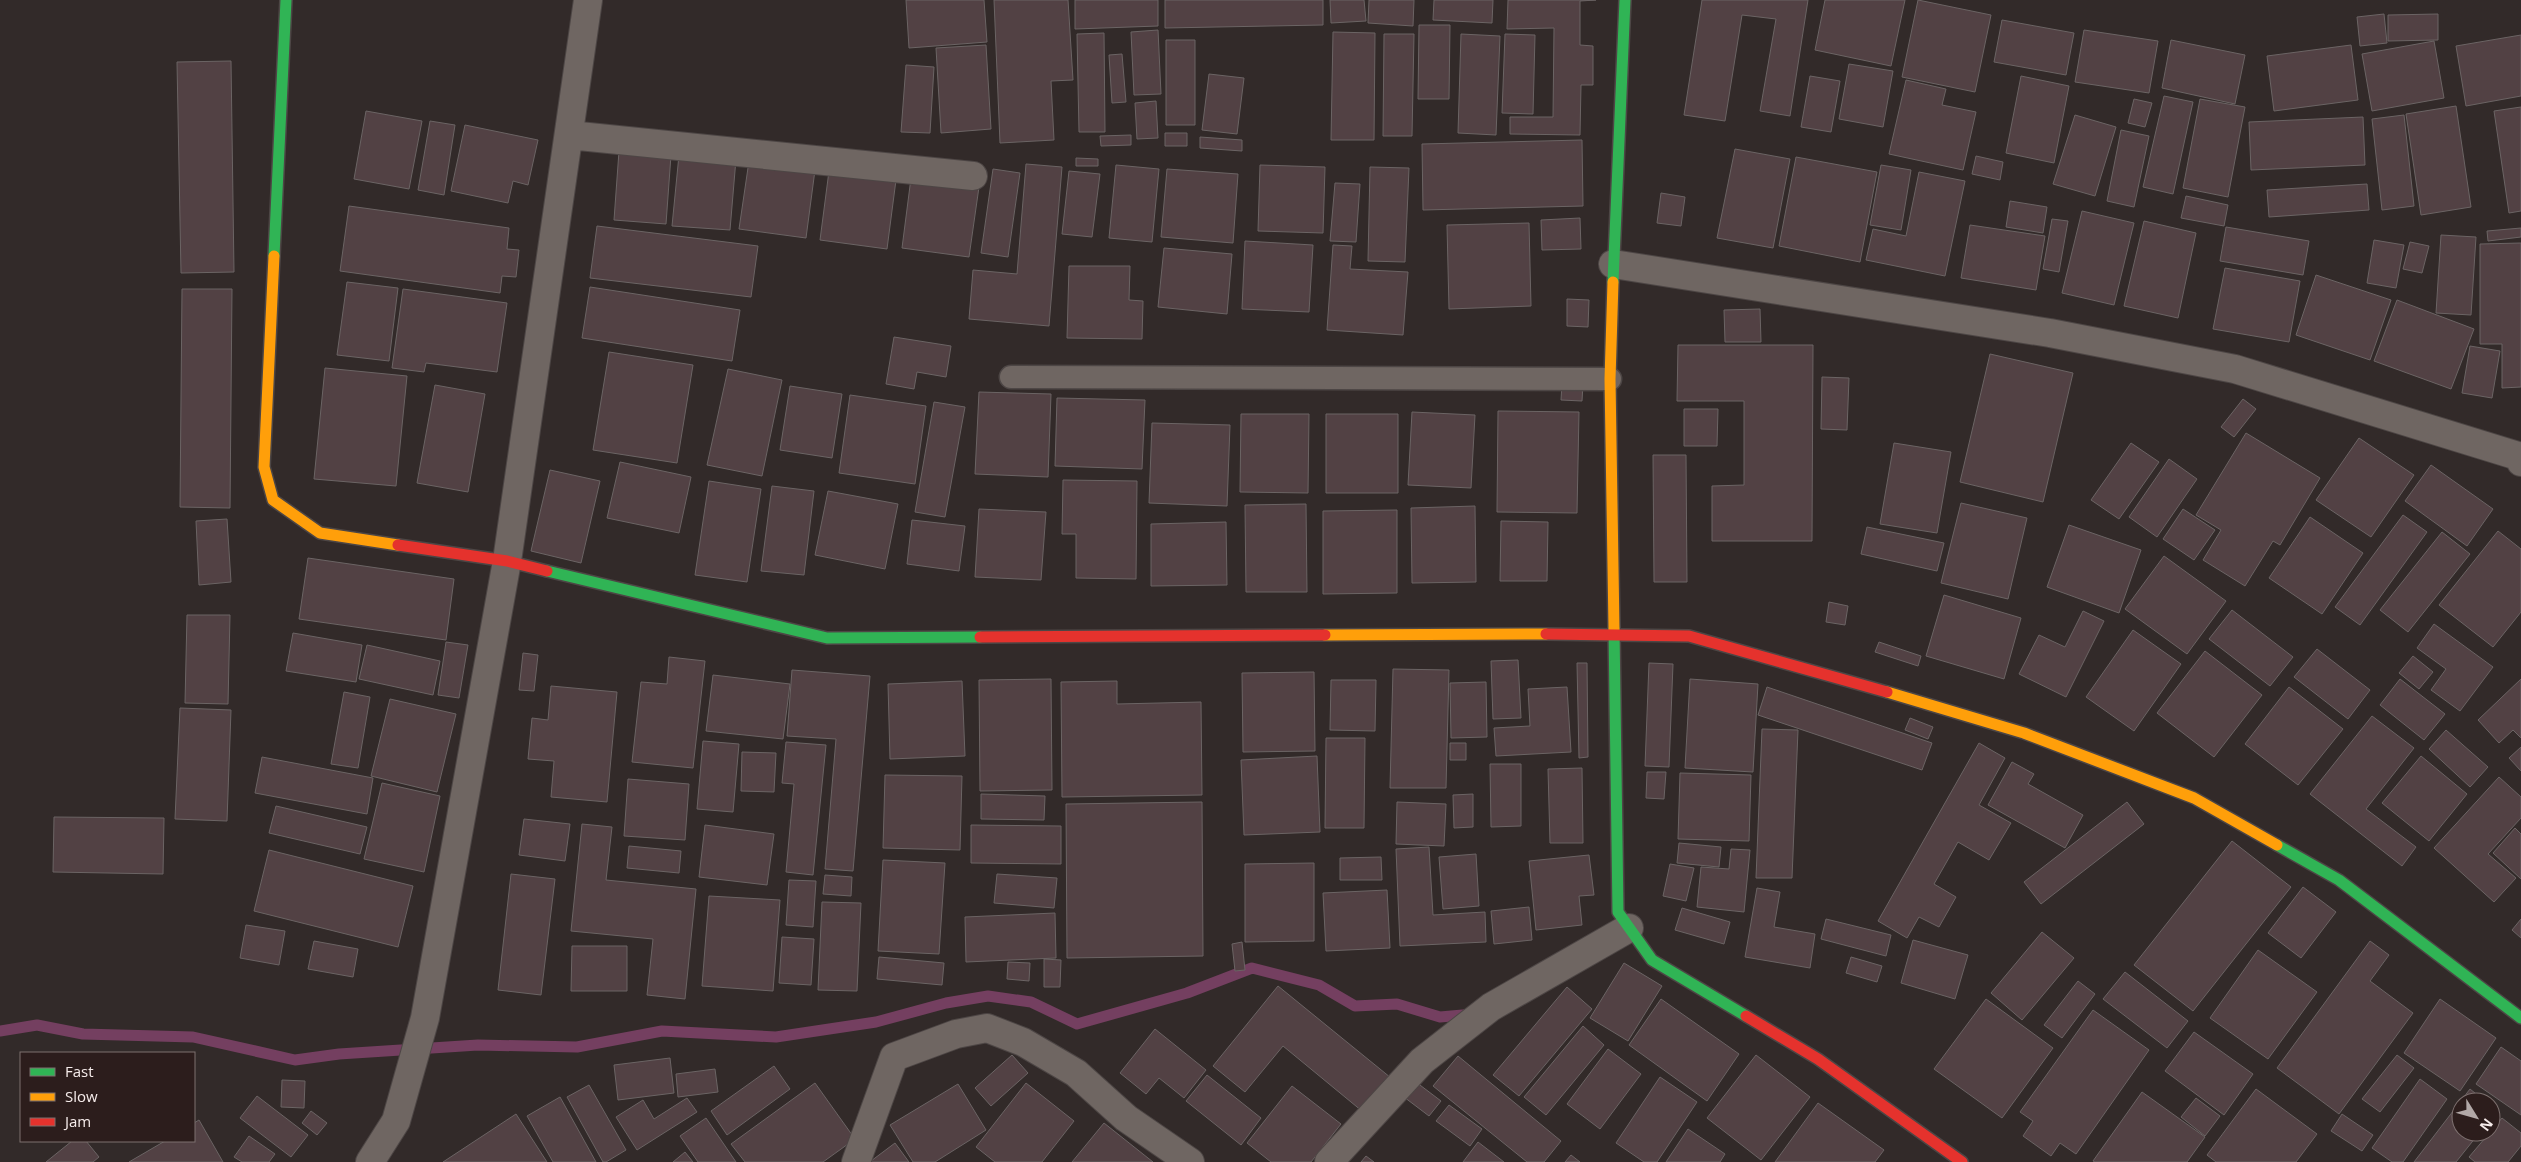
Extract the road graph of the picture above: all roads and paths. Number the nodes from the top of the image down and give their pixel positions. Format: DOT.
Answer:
graph roads {
  1 [pos="286,0"];
  2 [pos="588,0"];
  3 [pos="1625,0"];
  4 [pos="569,135"];
  5 [pos="973,176"];
  6 [pos="1612,264"];
  7 [pos="1011,377"];
  8 [pos="1610,379"];
  9 [pos="2520,458"];
  10 [pos="507,561"];
  11 [pos="1612,634"];
  12 [pos="1629,928"];
  13 [pos="2521,1018"];
  14 [pos="370,1162"];
  15 [pos="856,1162"];
  16 [pos="1190,1162"];
  17 [pos="1329,1162"];
  18 [pos="1962,1162"];
  1 -- 10 [label="street"];
  2 -- 4 [label="street"];
  3 -- 6 [label="street"];
  4 -- 5 [label="street"];
  4 -- 10 [label="street"];
  6 -- 8 [label="street"];
  6 -- 9 [label="street"];
  7 -- 8 [label="lane"];
  8 -- 11 [label="street"];
  10 -- 11 [label="street"];
  10 -- 14 [label="street"];
  11 -- 12 [label="street"];
  11 -- 13 [label="street"];
  12 -- 17 [label="street"];
  12 -- 18 [label="street"];
  15 -- 16 [label="street"];
}
